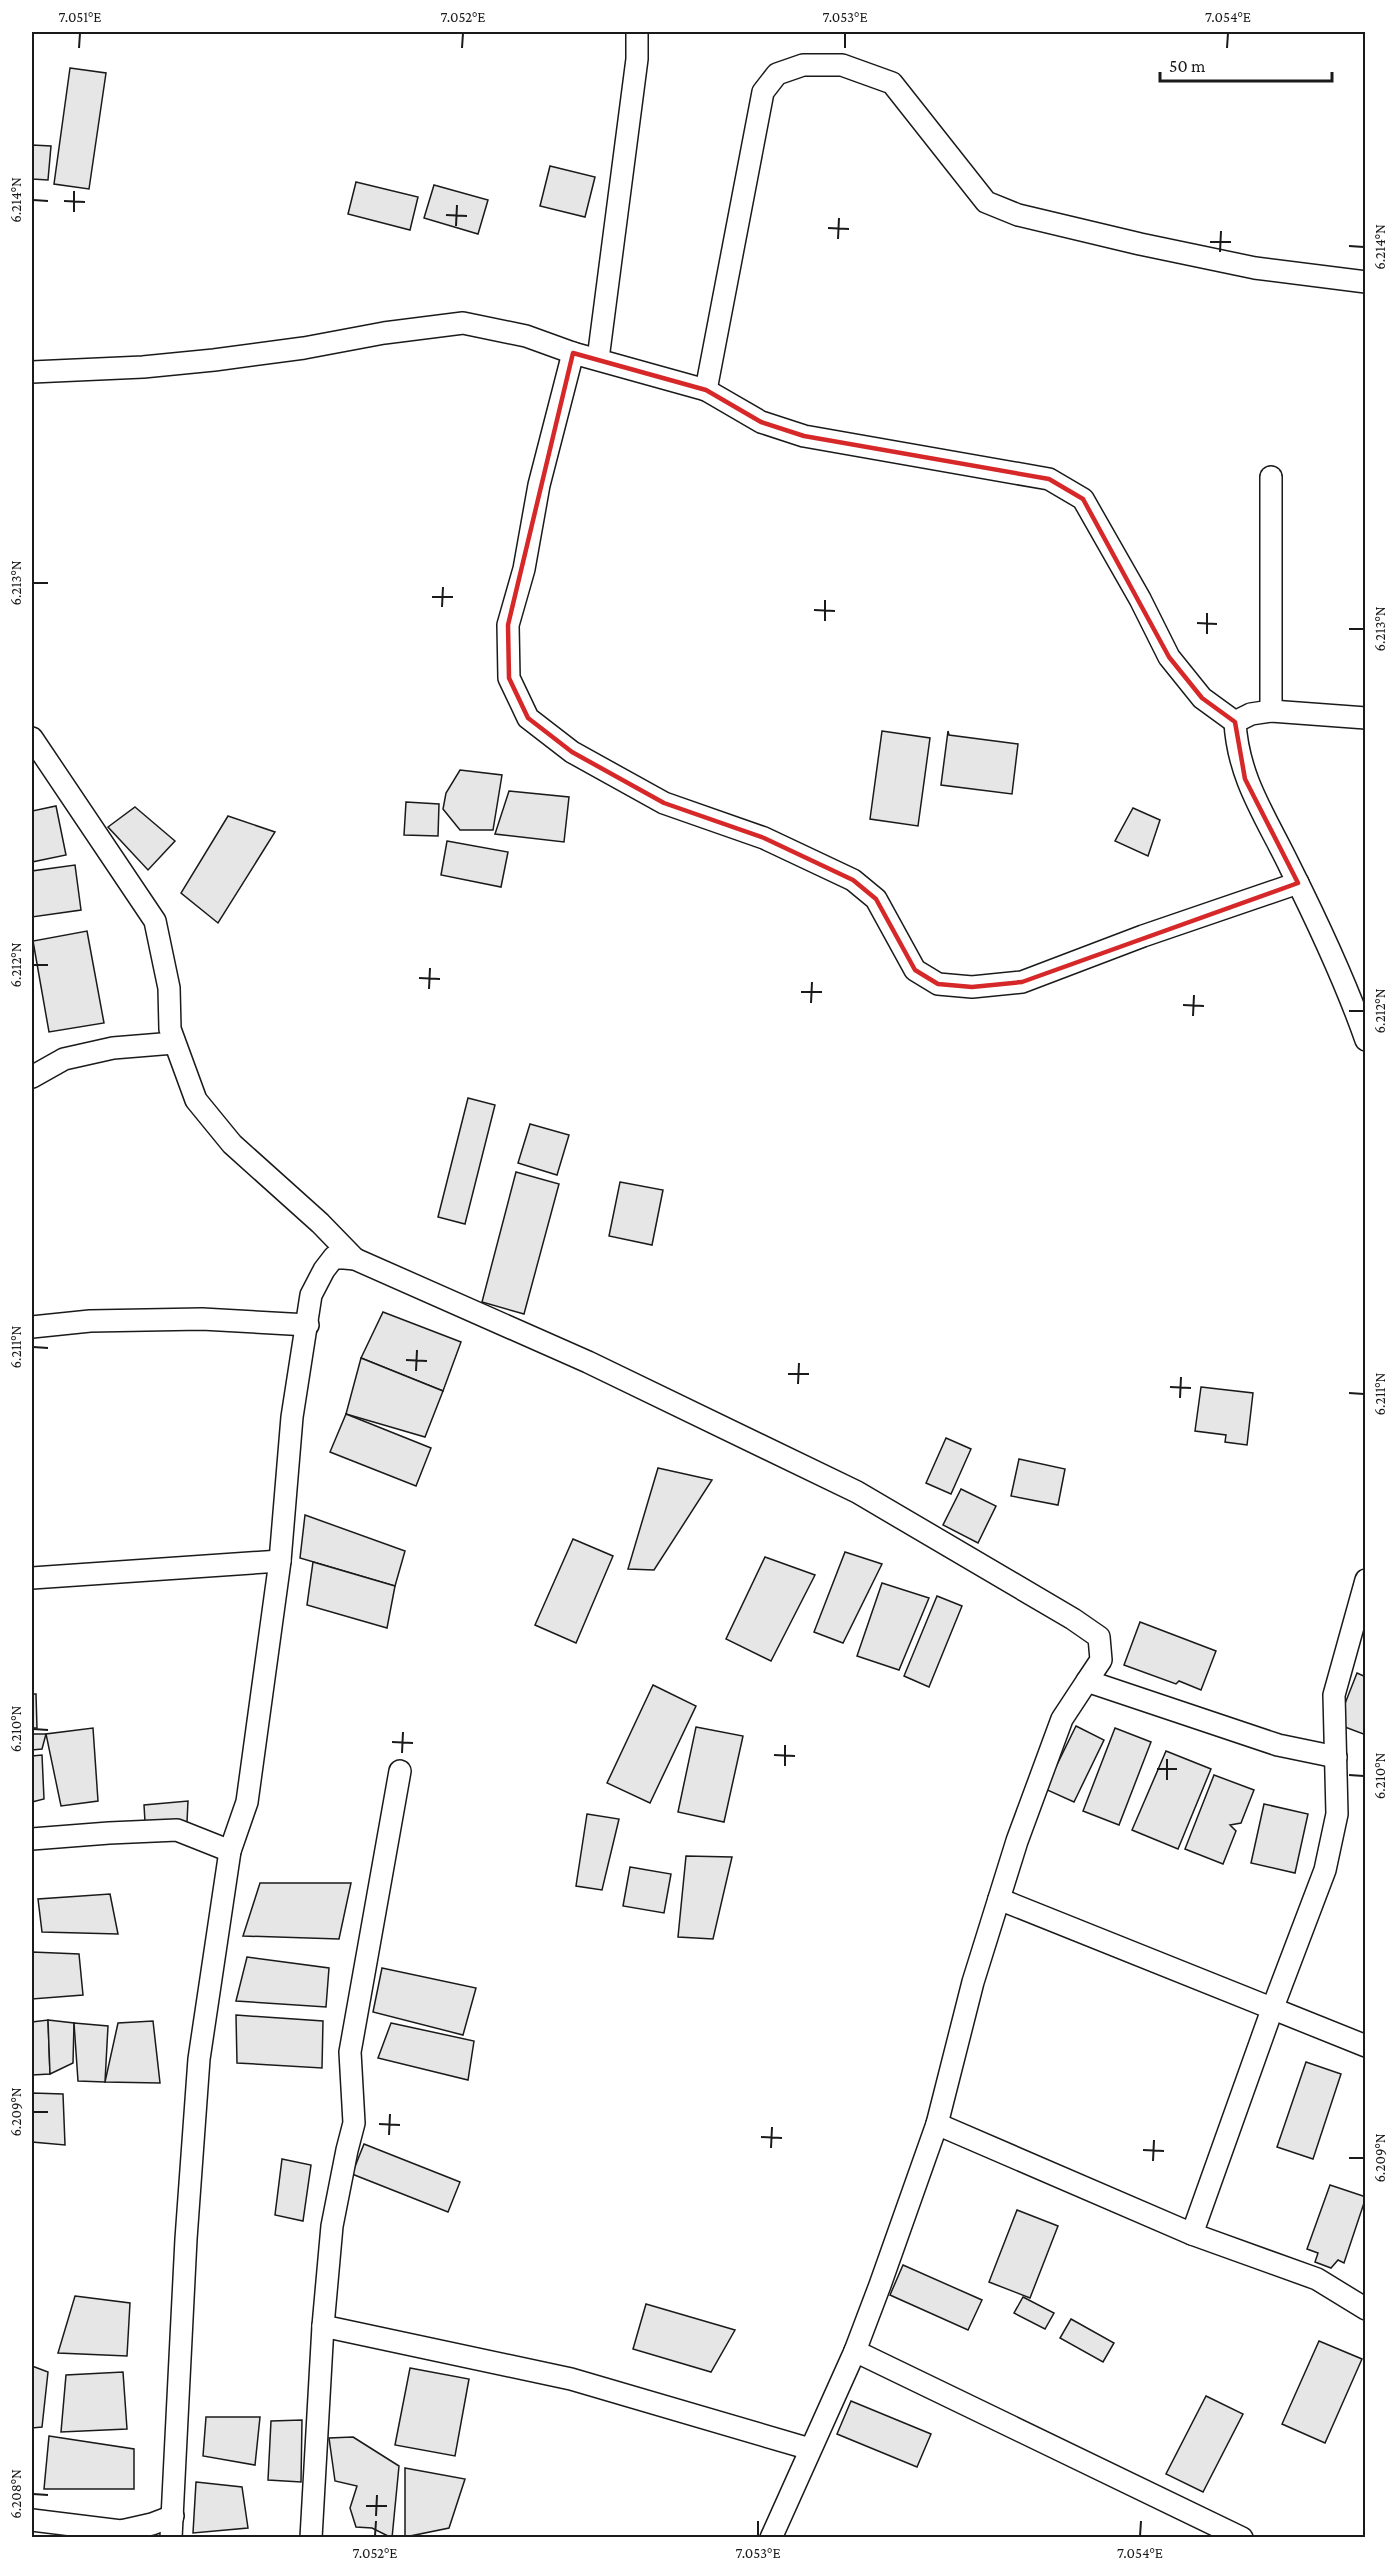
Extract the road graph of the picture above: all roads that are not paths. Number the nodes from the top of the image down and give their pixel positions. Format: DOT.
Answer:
graph roads {
  1 [pos="637,32"];
  2 [pos="1365,282"];
  3 [pos="573,353"];
  4 [pos="598,359"];
  5 [pos="32,372"];
  6 [pos="706,390"];
  7 [pos="1271,477"];
  8 [pos="1271,711"];
  9 [pos="1365,718"];
  10 [pos="1234,722"];
  11 [pos="32,738"];
  12 [pos="1298,883"];
  13 [pos="1365,1040"];
  14 [pos="174,1042"];
  15 [pos="32,1077"];
  16 [pos="355,1259"];
  17 [pos="308,1325"];
  18 [pos="32,1327"];
  19 [pos="280,1561"];
  20 [pos="32,1578"];
  21 [pos="1365,1580"];
  22 [pos="1088,1681"];
  23 [pos="1336,1757"];
  24 [pos="400,1771"];
  25 [pos="32,1839"];
  26 [pos="230,1851"];
  27 [pos="999,1899"];
  28 [pos="1273,2007"];
  29 [pos="1365,2046"];
  30 [pos="937,2124"];
  31 [pos="1192,2234"];
  32 [pos="1365,2309"];
  33 [pos="323,2326"];
  34 [pos="855,2351"];
  35 [pos="810,2448"];
  36 [pos="173,2516"];
  37 [pos="32,2520"];
  38 [pos="171,2538"];
  39 [pos="311,2538"];
  40 [pos="771,2538"];
  41 [pos="1242,2538"];
  1 -- 4 [label="street"];
  2 -- 6 [label="street"];
  3 -- 4 [label="street"];
  3 -- 5 [label="street"];
  3 -- 12 [label="street"];
  4 -- 6 [label="street"];
  6 -- 10 [label="street"];
  7 -- 8 [label="street"];
  8 -- 9 [label="street"];
  8 -- 10 [label="street"];
  10 -- 12 [label="street"];
  11 -- 14 [label="street"];
  12 -- 13 [label="street"];
  14 -- 15 [label="street"];
  14 -- 16 [label="street"];
  16 -- 17 [label="street"];
  16 -- 22 [label="street"];
  17 -- 18 [label="street"];
  17 -- 19 [label="street"];
  19 -- 20 [label="street"];
  19 -- 26 [label="street"];
  21 -- 23 [label="street"];
  22 -- 23 [label="street"];
  22 -- 27 [label="street"];
  23 -- 28 [label="street"];
  24 -- 33 [label="street"];
  25 -- 26 [label="street"];
  26 -- 36 [label="street"];
  27 -- 28 [label="street"];
  27 -- 30 [label="street"];
  28 -- 29 [label="street"];
  28 -- 31 [label="street"];
  30 -- 31 [label="street"];
  30 -- 34 [label="street"];
  31 -- 32 [label="street"];
  33 -- 35 [label="street"];
  33 -- 39 [label="street"];
  34 -- 35 [label="street"];
  34 -- 41 [label="street"];
  35 -- 40 [label="street"];
  36 -- 37 [label="street"];
  36 -- 38 [label="street"];
}
